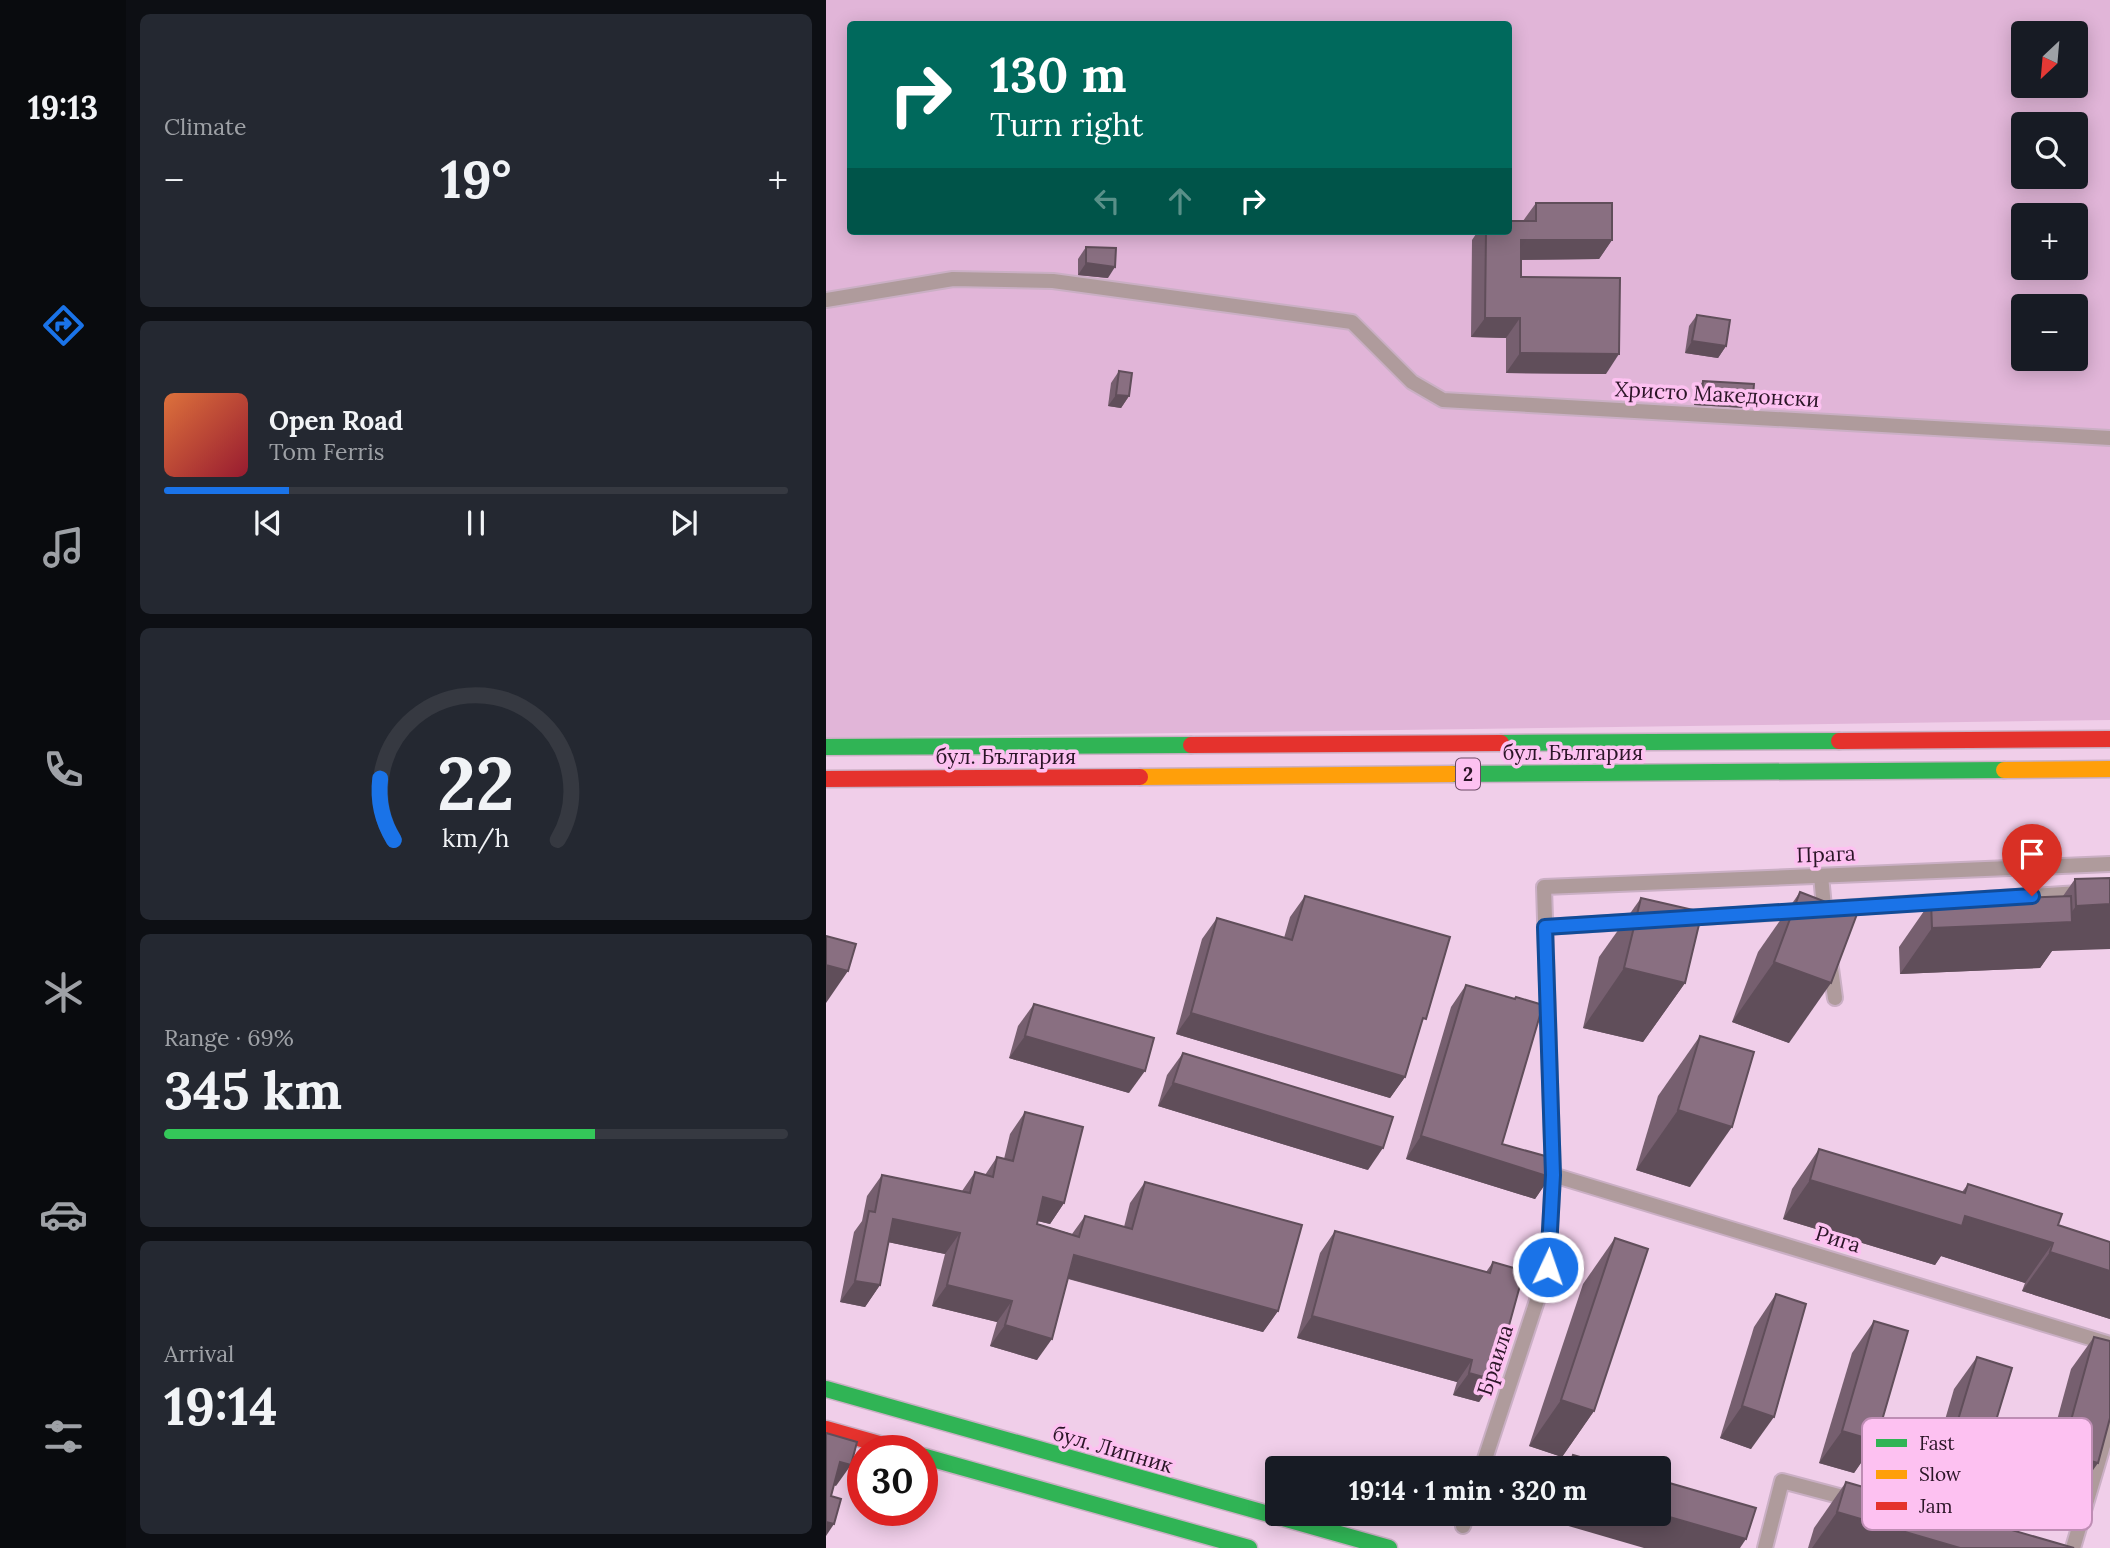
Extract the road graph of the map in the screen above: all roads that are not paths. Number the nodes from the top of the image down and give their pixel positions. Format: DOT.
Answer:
graph roads {
  1 [pos="826,300"];
  2 [pos="2110,438"];
  3 [pos="2110,738"];
  4 [pos="826,747"];
  5 [pos="2110,769"];
  6 [pos="826,779"];
  7 [pos="2110,864"];
  8 [pos="1821,876"];
  9 [pos="1544,887"];
  10 [pos="2110,891"];
  11 [pos="1824,909"];
  12 [pos="1545,927"];
  13 [pos="1835,998"];
  14 [pos="1553,1175"];
  15 [pos="2110,1344"];
  16 [pos="826,1389"];
  17 [pos="2110,1422"];
  18 [pos="826,1429"];
  19 [pos="888,1435"];
  20 [pos="905,1435"];
  21 [pos="938,1444"];
  22 [pos="1486,1456"];
  23 [pos="938,1461"];
  24 [pos="2092,1483"];
  25 [pos="1862,1503"];
  26 [pos="2078,1530"];
  27 [pos="1249,1548"];
  28 [pos="1389,1548"];
  29 [pos="1765,1548"];
  30 [pos="2073,1548"];
  1 -- 2 [label="street, Христо Македонски"];
  3 -- 4 [label="main road, бул. България / 2"];
  5 -- 6 [label="main road, бул. България / 2"];
  7 -- 8 [label="street, Прага"];
  8 -- 9 [label="street, Прага"];
  8 -- 11 [label="street"];
  9 -- 12 [label="street, Браила"];
  10 -- 11 [label="street"];
  11 -- 12 [label="street"];
  11 -- 13 [label="street"];
  12 -- 14 [label="street, Браила"];
  14 -- 15 [label="street, Рига"];
  14 -- 22 [label="street, Браила"];
  16 -- 20 [label="main road, бул. Липник"];
  17 -- 24 [label="street"];
  18 -- 19 [label="main road, бул. Липник"];
  21 -- 28 [label="main road, бул. Липник"];
  23 -- 27 [label="main road"];
  25 -- 29 [label="street"];
  26 -- 30 [label="street"];
}
